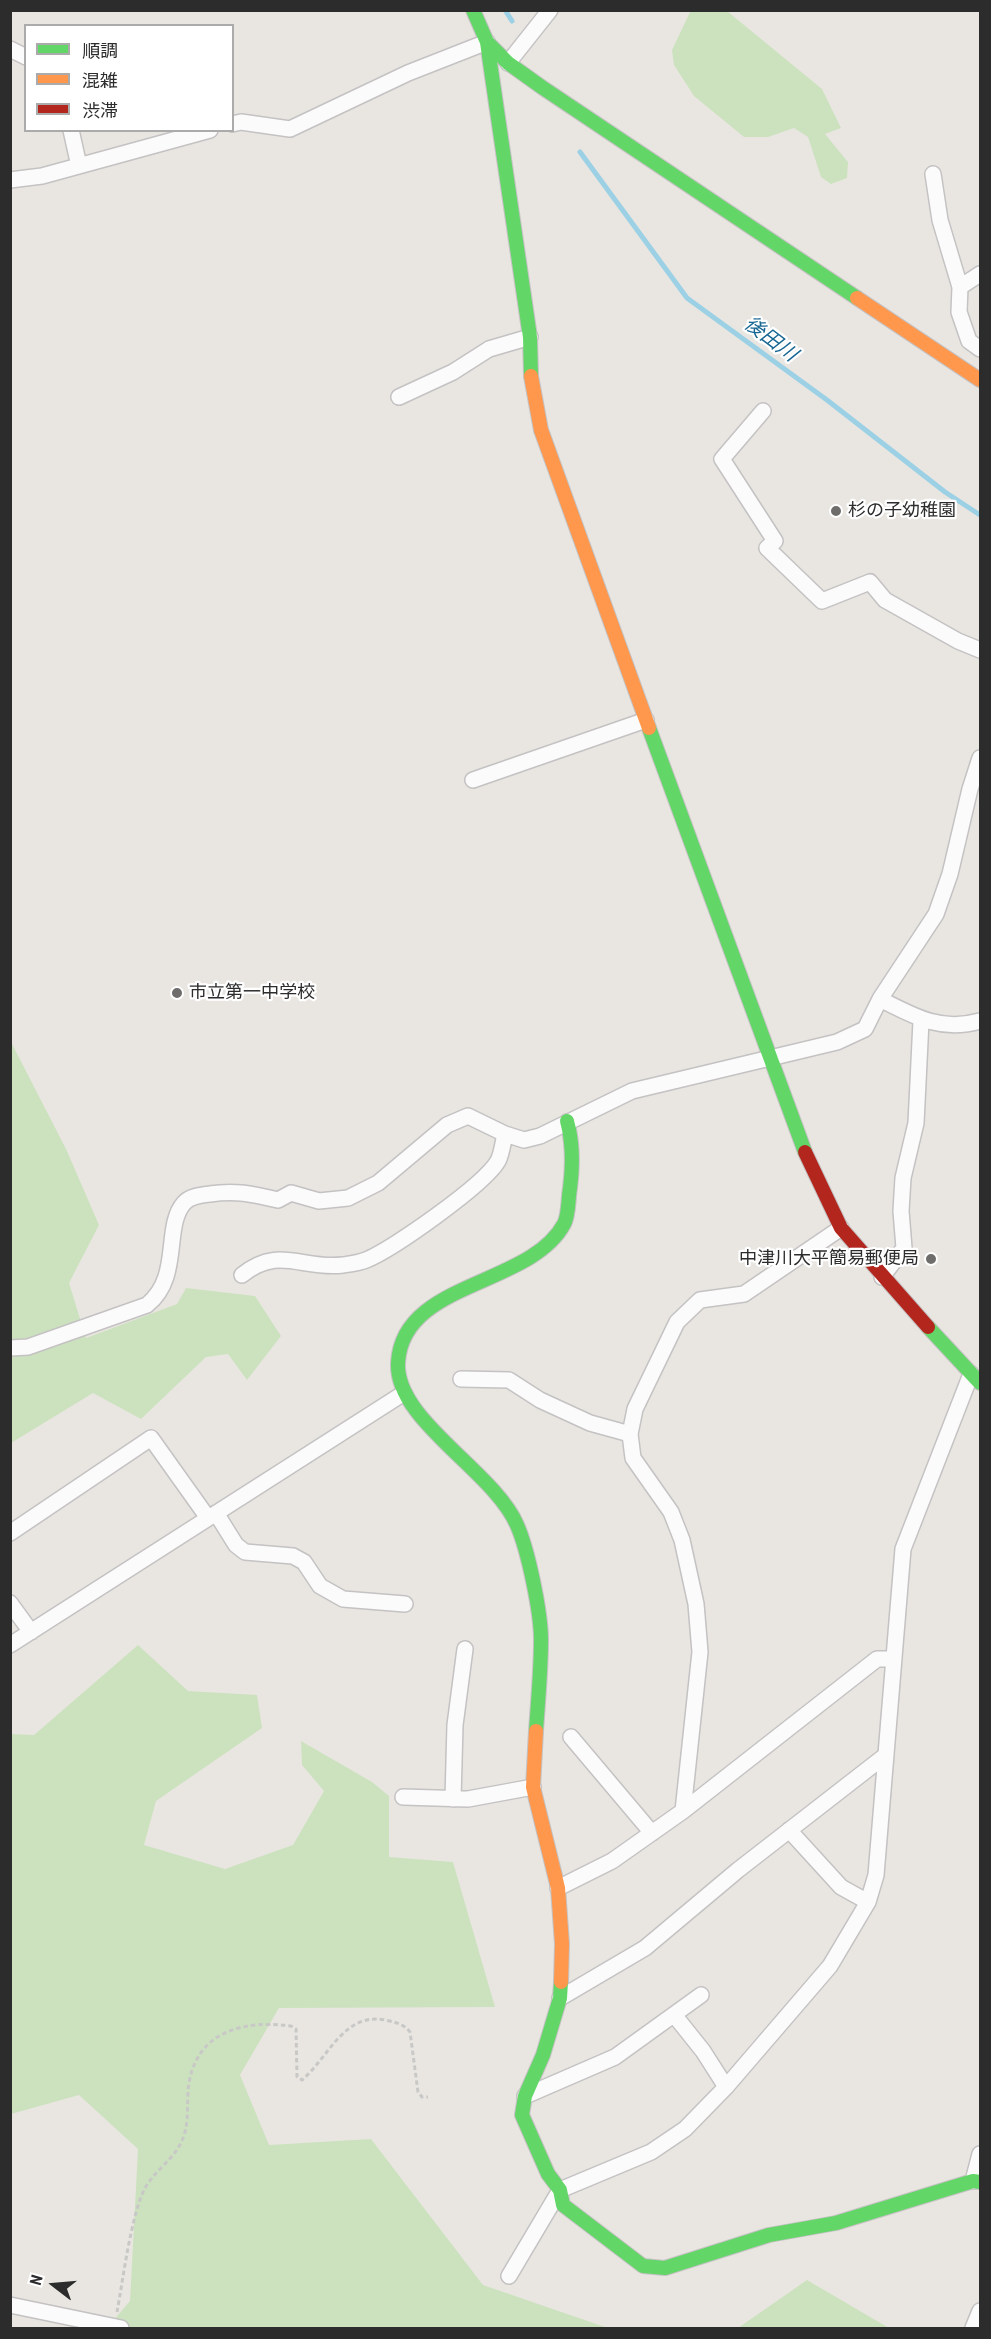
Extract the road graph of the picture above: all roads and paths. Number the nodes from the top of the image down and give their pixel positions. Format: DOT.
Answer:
graph roads {
  1 [pos="473,10"];
  2 [pos="550,10"];
  3 [pos="487,42"];
  4 [pos="10,49"];
  5 [pos="24,56"];
  6 [pos="508,63"];
  7 [pos="234,124"];
  8 [pos="71,132"];
  9 [pos="181,134"];
  10 [pos="79,166"];
  11 [pos="933,174"];
  12 [pos="10,180"];
  13 [pos="981,274"];
  14 [pos="960,287"];
  15 [pos="530,337"];
  16 [pos="981,349"];
  17 [pos="981,380"];
  18 [pos="399,396"];
  19 [pos="763,411"];
  20 [pos="981,650"];
  21 [pos="646,720"];
  22 [pos="981,758"];
  23 [pos="473,780"];
  24 [pos="880,999"];
  25 [pos="921,1021"];
  26 [pos="981,1021"];
  27 [pos="769,1058"];
  28 [pos="567,1121"];
  29 [pos="505,1134"];
  30 [pos="841,1228"];
  31 [pos="242,1275"];
  32 [pos="882,1277"];
  33 [pos="10,1348"];
  34 [pos="976,1378"];
  35 [pos="461,1379"];
  36 [pos="404,1393"];
  37 [pos="630,1434"];
  38 [pos="212,1516"];
  39 [pos="10,1533"];
  40 [pos="10,1603"];
  41 [pos="405,1604"];
  42 [pos="31,1632"];
  43 [pos="10,1645"];
  44 [pos="465,1649"];
  45 [pos="893,1659"];
  46 [pos="571,1737"];
  47 [pos="886,1755"];
  48 [pos="533,1788"];
  49 [pos="403,1797"];
  50 [pos="453,1799"];
  51 [pos="683,1811"];
  52 [pos="789,1830"];
  53 [pos="652,1833"];
  54 [pos="558,1888"];
  55 [pos="868,1902"];
  56 [pos="701,1995"];
  57 [pos="560,1998"];
  58 [pos="675,2016"];
  59 [pos="726,2086"];
  60 [pos="525,2096"];
  61 [pos="428,2097"];
  62 [pos="981,2154"];
  63 [pos="977,2182"];
  64 [pos="560,2190"];
  65 [pos="509,2276"];
  66 [pos="10,2305"];
  67 [pos="981,2311"];
  68 [pos="118,2327"];
  69 [pos="973,2328"];
  1 -- 3 [label="street"];
  2 -- 6 [label="street"];
  3 -- 6 [label="street"];
  3 -- 7 [label="street"];
  3 -- 15 [label="street"];
  4 -- 5 [label="street"];
  6 -- 17 [label="street"];
  8 -- 10 [label="street"];
  9 -- 10 [label="street"];
  10 -- 12 [label="street"];
  11 -- 14 [label="street"];
  13 -- 14 [label="street"];
  14 -- 16 [label="street"];
  15 -- 18 [label="street"];
  15 -- 21 [label="street"];
  19 -- 20 [label="street"];
  21 -- 23 [label="street"];
  21 -- 27 [label="street"];
  22 -- 24 [label="street"];
  24 -- 25 [label="street"];
  24 -- 27 [label="street"];
  25 -- 26 [label="street"];
  25 -- 32 [label="street"];
  27 -- 28 [label="street"];
  27 -- 30 [label="street"];
  28 -- 29 [label="street"];
  28 -- 36 [label="street"];
  29 -- 31 [label="street"];
  29 -- 33 [label="street"];
  30 -- 32 [label="street"];
  30 -- 37 [label="street"];
  32 -- 34 [label="street"];
  34 -- 45 [label="street"];
  35 -- 37 [label="street"];
  36 -- 38 [label="street"];
  36 -- 48 [label="street"];
  37 -- 51 [label="street"];
  38 -- 39 [label="street"];
  38 -- 41 [label="street"];
  38 -- 42 [label="street"];
  40 -- 42 [label="street"];
  42 -- 43 [label="street"];
  44 -- 50 [label="street"];
  45 -- 47 [label="street"];
  45 -- 51 [label="street"];
  46 -- 53 [label="street"];
  47 -- 52 [label="street"];
  47 -- 55 [label="street"];
  48 -- 50 [label="street"];
  48 -- 54 [label="street"];
  49 -- 50 [label="street"];
  51 -- 53 [label="street"];
  52 -- 55 [label="street"];
  52 -- 57 [label="street"];
  53 -- 54 [label="street"];
  54 -- 57 [label="street"];
  55 -- 59 [label="street"];
  56 -- 58 [label="street"];
  57 -- 60 [label="street"];
  58 -- 59 [label="street"];
  58 -- 60 [label="street"];
  59 -- 64 [label="street"];
  60 -- 64 [label="street"];
  61 -- 68 [label="path"];
  62 -- 63 [label="street"];
  63 -- 64 [label="street"];
  64 -- 65 [label="street"];
  66 -- 68 [label="street"];
  67 -- 69 [label="street"];
}
